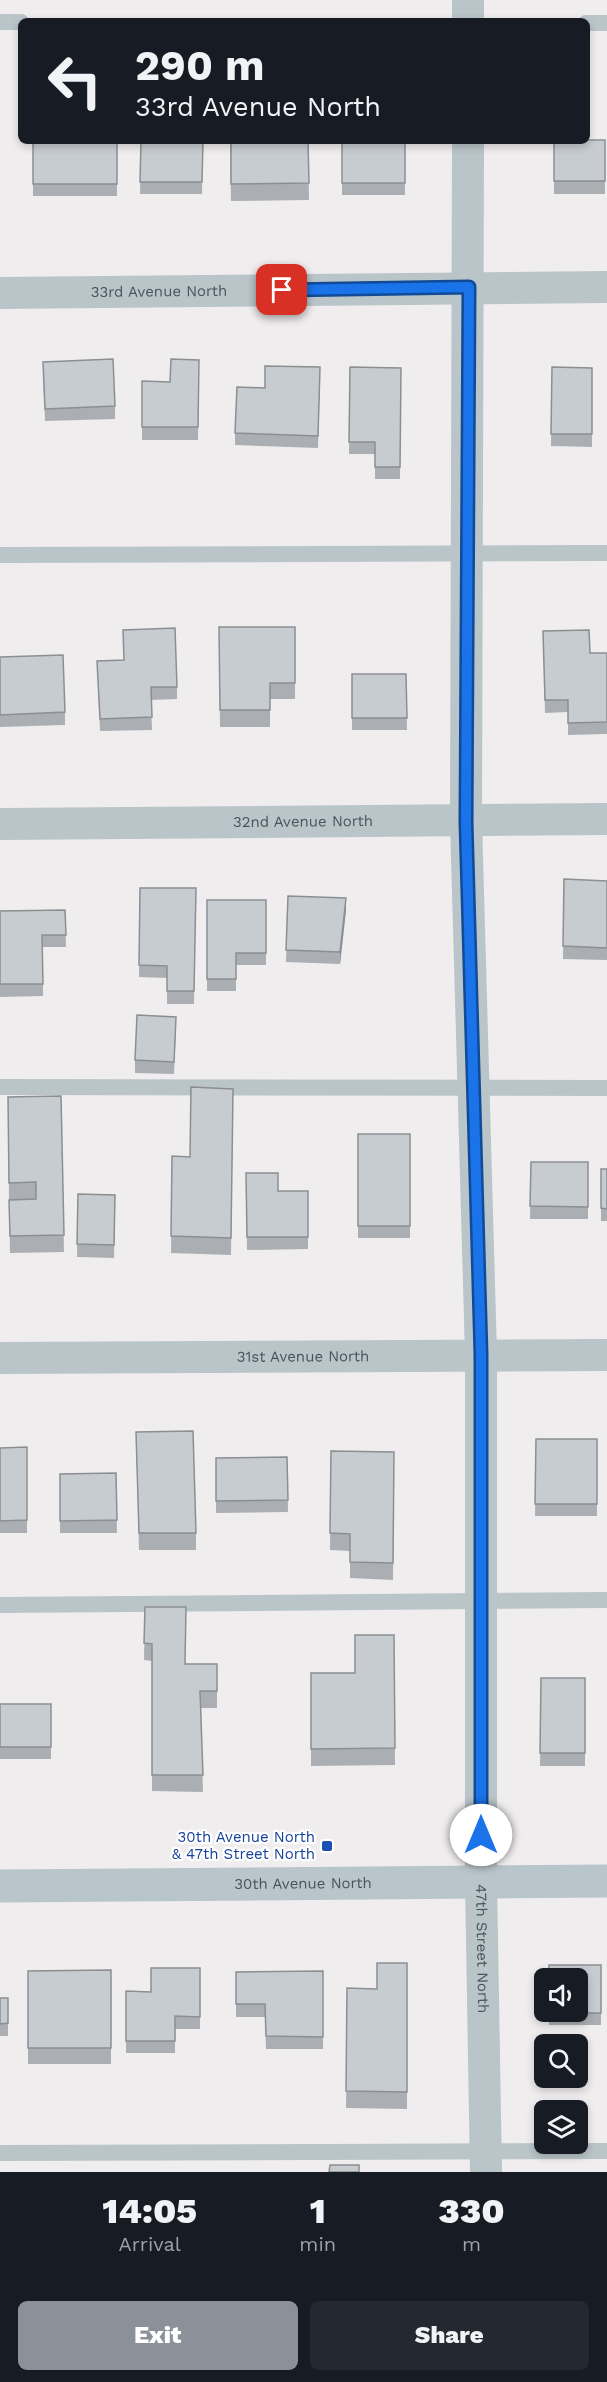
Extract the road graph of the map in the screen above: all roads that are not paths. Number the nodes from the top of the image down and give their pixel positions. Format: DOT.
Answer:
graph roads {
  1 [pos="468,0"];
  2 [pos="468,18"];
  3 [pos="0,22"];
  4 [pos="18,22"];
  5 [pos="607,22"];
  6 [pos="590,23"];
  7 [pos="468,144"];
  8 [pos="469,287"];
  9 [pos="607,287"];
  10 [pos="0,293"];
  11 [pos="607,553"];
  12 [pos="468,554"];
  13 [pos="0,555"];
  14 [pos="607,819"];
  15 [pos="466,822"];
  16 [pos="0,824"];
  17 [pos="0,1087"];
  18 [pos="607,1088"];
  19 [pos="473,1089"];
  20 [pos="481,1355"];
  21 [pos="607,1355"];
  22 [pos="0,1358"];
  23 [pos="481,1600"];
  24 [pos="607,1600"];
  25 [pos="0,1605"];
  26 [pos="607,1881"];
  27 [pos="481,1882"];
  28 [pos="0,1886"];
  29 [pos="607,2151"];
  30 [pos="0,2153"];
  31 [pos="486,2162"];
  1 -- 2 [label="street"];
  3 -- 4 [label="lane"];
  5 -- 6 [label="lane"];
  7 -- 8 [label="street, 47th Street North"];
  8 -- 9 [label="street, 33rd Avenue North"];
  8 -- 10 [label="street, 33rd Avenue North"];
  8 -- 12 [label="street, 47th Street North"];
  11 -- 12 [label="lane"];
  12 -- 13 [label="lane"];
  12 -- 15 [label="street, 47th Street North"];
  14 -- 15 [label="street, 32nd Avenue North"];
  15 -- 16 [label="street, 32nd Avenue North"];
  15 -- 19 [label="street, 47th Street North"];
  17 -- 19 [label="lane"];
  18 -- 19 [label="lane"];
  19 -- 20 [label="street, 47th Street North"];
  20 -- 21 [label="street, 31st Avenue North"];
  20 -- 22 [label="street, 31st Avenue North"];
  20 -- 23 [label="street, 47th Street North"];
  23 -- 24 [label="lane"];
  23 -- 25 [label="lane"];
  23 -- 27 [label="street, 47th Street North"];
  26 -- 27 [label="street, 30th Avenue North"];
  27 -- 28 [label="street, 30th Avenue North"];
  27 -- 31 [label="street, 47th Street North"];
  29 -- 31 [label="lane"];
  30 -- 31 [label="lane"];
}
